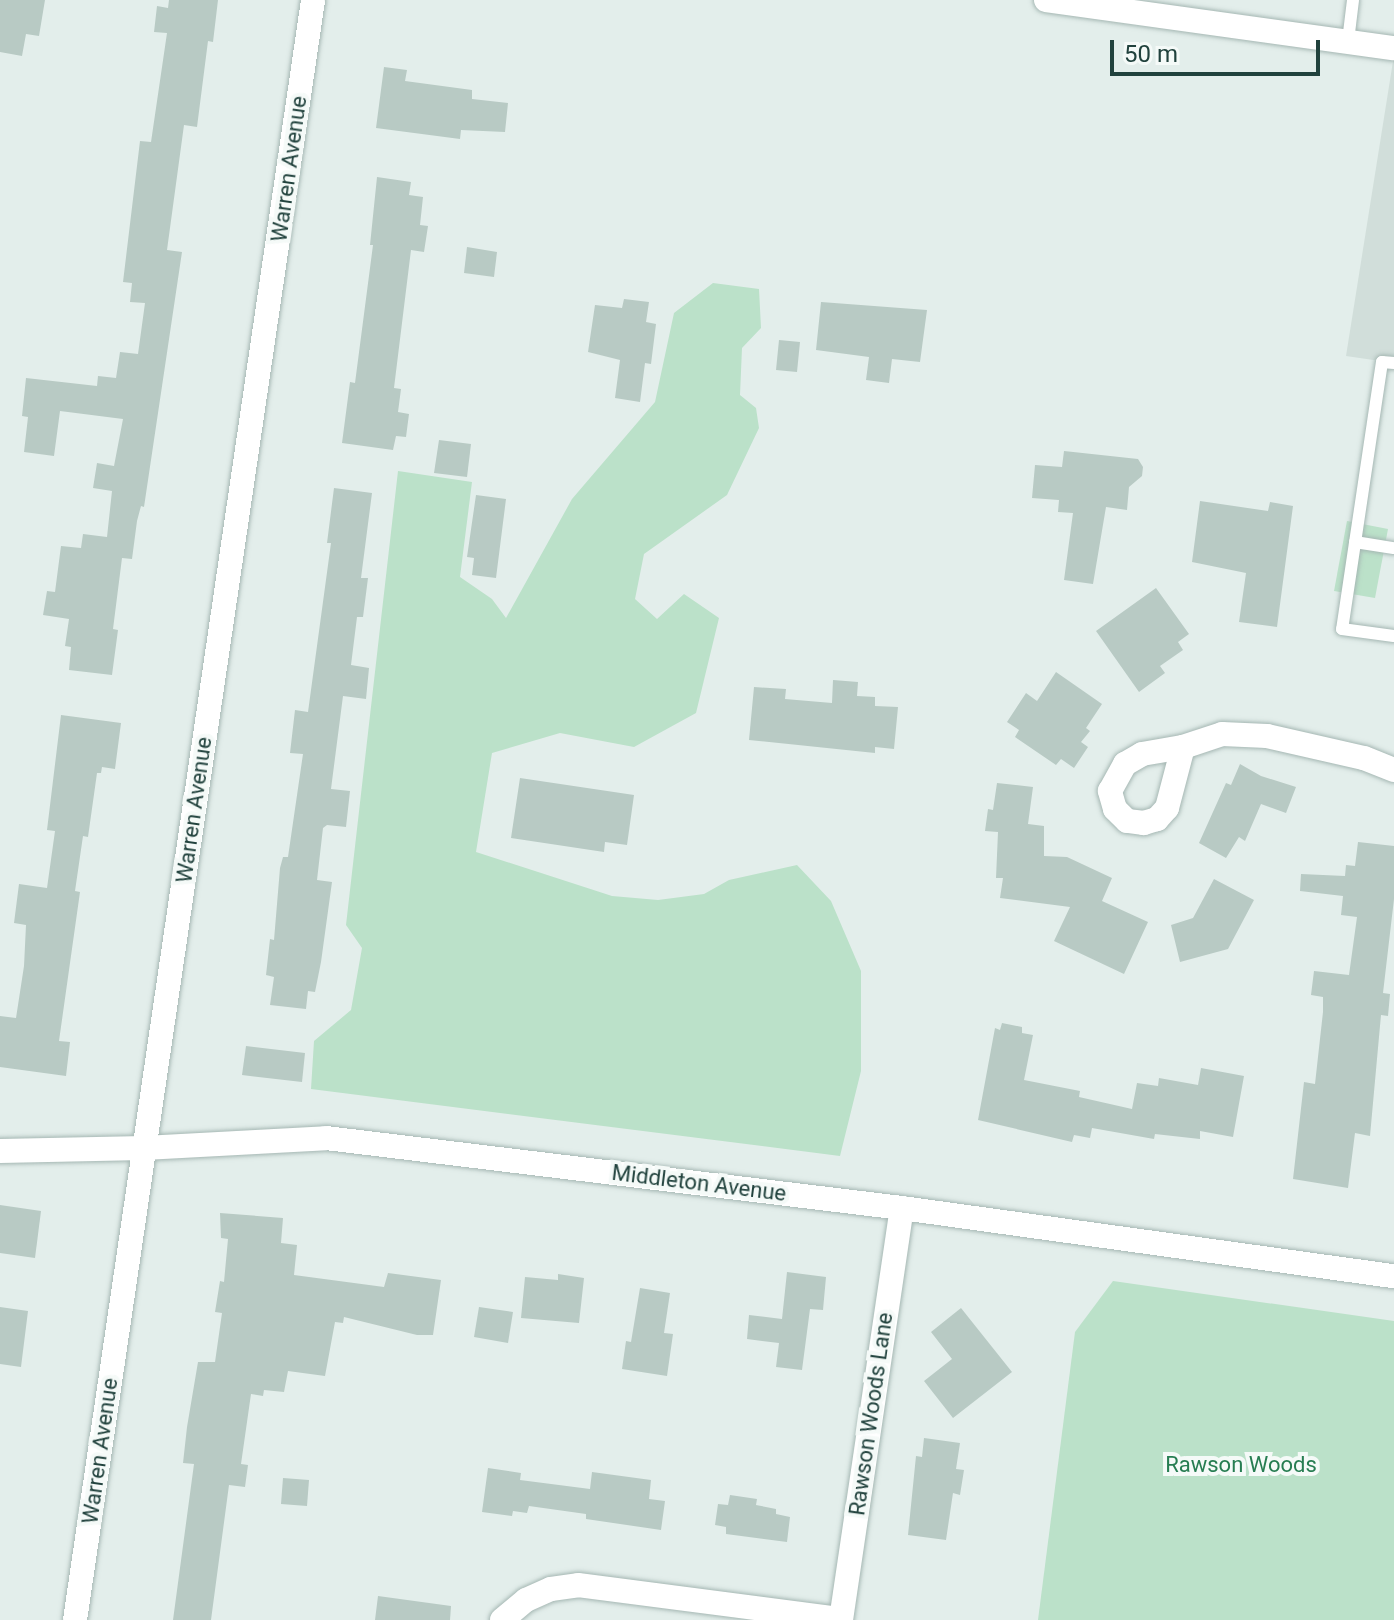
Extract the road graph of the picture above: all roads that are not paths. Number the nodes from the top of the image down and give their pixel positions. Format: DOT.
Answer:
graph roads {
  1 [pos="313,0"];
  2 [pos="1048,0"];
  3 [pos="1353,0"];
  4 [pos="1348,41"];
  5 [pos="1394,48"];
  6 [pos="1394,363"];
  7 [pos="1355,542"];
  8 [pos="1394,548"];
  9 [pos="1394,636"];
  10 [pos="1183,747"];
  11 [pos="1394,770"];
  12 [pos="144,1148"];
  13 [pos="0,1151"];
  14 [pos="902,1208"];
  15 [pos="1394,1276"];
  16 [pos="75,1620"];
  17 [pos="502,1620"];
  18 [pos="841,1620"];
  1 -- 12 [label="street, Warren Avenue"];
  2 -- 4 [label="street"];
  3 -- 4 [label="lane"];
  4 -- 5 [label="street"];
  6 -- 7 [label="lane"];
  7 -- 8 [label="lane"];
  7 -- 9 [label="lane"];
  10 -- 11 [label="street"];
  12 -- 13 [label="street, Middleton Avenue"];
  12 -- 14 [label="street, Middleton Avenue"];
  12 -- 16 [label="street, Warren Avenue"];
  14 -- 15 [label="street, Middleton Avenue"];
  14 -- 18 [label="street, Rawson Woods Lane"];
  17 -- 18 [label="street"];
}
